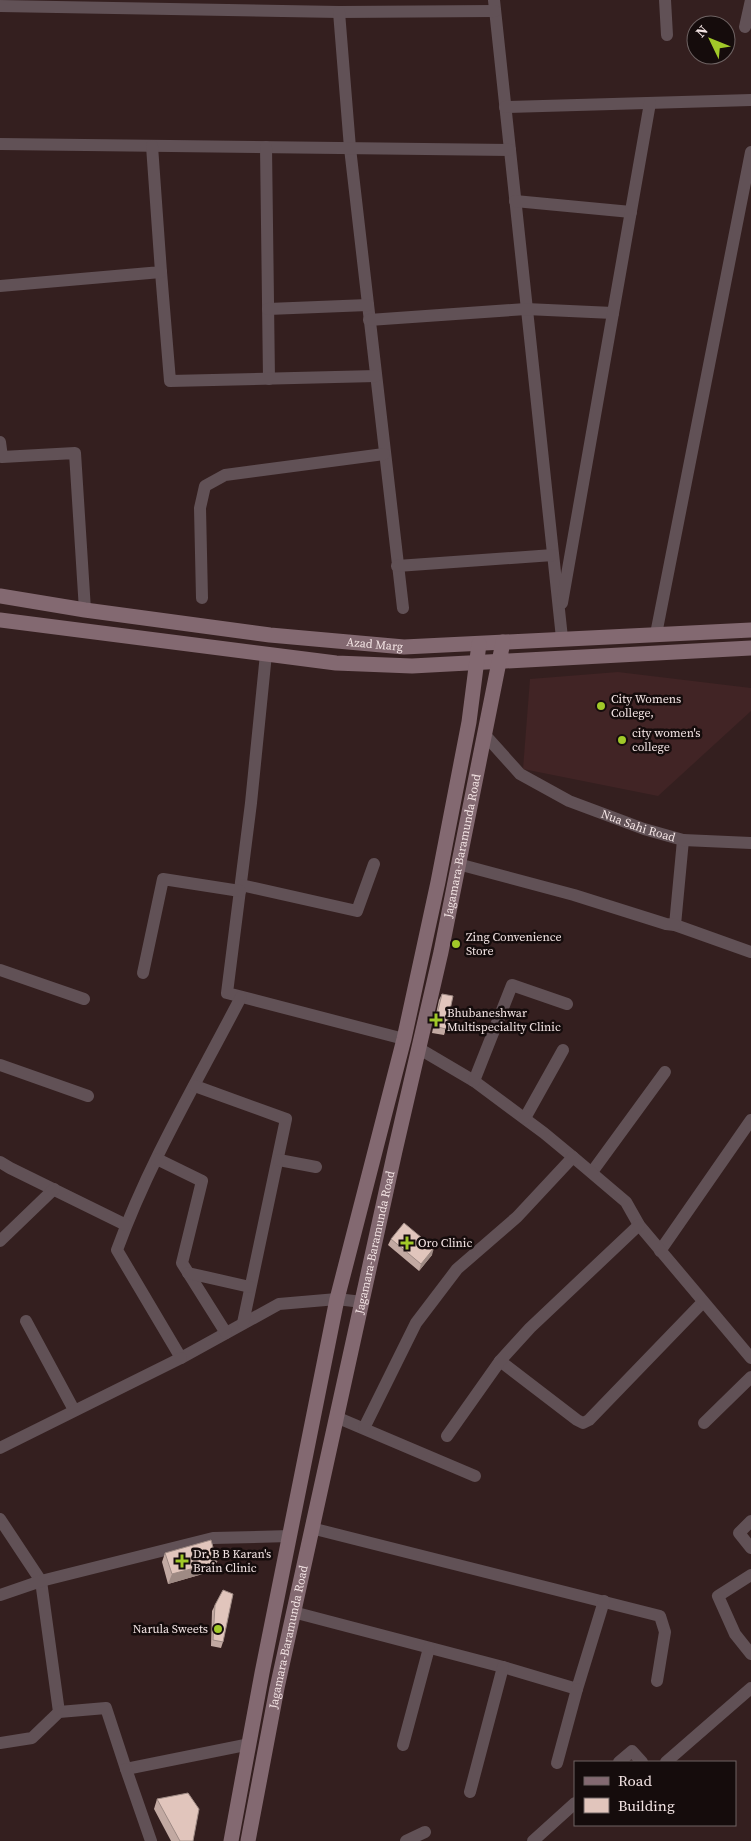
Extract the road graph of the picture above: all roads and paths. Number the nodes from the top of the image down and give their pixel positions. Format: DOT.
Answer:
graph roads {
  1 [pos="665,0"];
  2 [pos="751,0"];
  3 [pos="0,6"];
  4 [pos="494,6"];
  5 [pos="339,12"];
  6 [pos="745,26"];
  7 [pos="666,35"];
  8 [pos="751,100"];
  9 [pos="650,103"];
  10 [pos="505,107"];
  11 [pos="0,144"];
  12 [pos="152,146"];
  13 [pos="266,147"];
  14 [pos="350,148"];
  15 [pos="510,150"];
  16 [pos="751,152"];
  17 [pos="515,201"];
  18 [pos="631,212"];
  19 [pos="161,272"];
  20 [pos="0,286"];
  21 [pos="368,305"];
  22 [pos="268,309"];
  23 [pos="526,309"];
  24 [pos="613,313"];
  25 [pos="369,320"];
  26 [pos="376,376"];
  27 [pos="269,379"];
  28 [pos="0,442"];
  29 [pos="384,454"];
  30 [pos="553,555"];
  31 [pos="397,566"];
  32 [pos="0,596"];
  33 [pos="202,598"];
  34 [pos="402,608"];
  35 [pos="85,610"];
  36 [pos="559,618"];
  37 [pos="0,620"];
  38 [pos="751,630"];
  39 [pos="656,634"];
  40 [pos="562,638"];
  41 [pos="503,642"];
  42 [pos="479,644"];
  43 [pos="751,648"];
  44 [pos="266,654"];
  45 [pos="500,663"];
  46 [pos="477,664"];
  47 [pos="485,735"];
  48 [pos="683,840"];
  49 [pos="751,843"];
  50 [pos="374,864"];
  51 [pos="458,864"];
  52 [pos="240,888"];
  53 [pos="676,925"];
  54 [pos="751,952"];
  55 [pos="0,970"];
  56 [pos="143,973"];
  57 [pos="241,997"];
  58 [pos="84,999"];
  59 [pos="567,1004"];
  60 [pos="404,1040"];
  61 [pos="418,1048"];
  62 [pos="563,1050"];
  63 [pos="0,1065"];
  64 [pos="665,1072"];
  65 [pos="474,1080"];
  66 [pos="195,1086"];
  67 [pos="88,1096"];
  68 [pos="524,1118"];
  69 [pos="751,1120"];
  70 [pos="573,1157"];
  71 [pos="157,1159"];
  72 [pos="279,1160"];
  73 [pos="0,1162"];
  74 [pos="316,1167"];
  75 [pos="592,1172"];
  76 [pos="54,1189"];
  77 [pos="126,1225"];
  78 [pos="639,1225"];
  79 [pos="0,1241"];
  80 [pos="660,1251"];
  81 [pos="188,1273"];
  82 [pos="250,1287"];
  83 [pos="337,1299"];
  84 [pos="362,1302"];
  85 [pos="703,1302"];
  86 [pos="26,1322"];
  87 [pos="243,1323"];
  88 [pos="226,1333"];
  89 [pos="181,1358"];
  90 [pos="751,1358"];
  91 [pos="500,1361"];
  92 [pos="751,1377"];
  93 [pos="74,1410"];
  94 [pos="336,1417"];
  95 [pos="704,1423"];
  96 [pos="364,1428"];
  97 [pos="447,1436"];
  98 [pos="0,1448"];
  99 [pos="475,1476"];
  100 [pos="0,1519"];
  101 [pos="751,1521"];
  102 [pos="312,1528"];
  103 [pos="290,1536"];
  104 [pos="751,1548"];
  105 [pos="751,1574"];
  106 [pos="41,1581"];
  107 [pos="0,1595"];
  108 [pos="604,1601"];
  109 [pos="293,1612"];
  110 [pos="429,1648"];
  111 [pos="751,1654"];
  112 [pos="503,1667"];
  113 [pos="656,1681"];
  114 [pos="751,1688"];
  115 [pos="577,1689"];
  116 [pos="59,1712"];
  117 [pos="0,1743"];
  118 [pos="250,1744"];
  119 [pos="403,1745"];
  120 [pos="620,1761"];
  121 [pos="641,1761"];
  122 [pos="667,1761"];
  123 [pos="557,1763"];
  124 [pos="126,1769"];
  125 [pos="470,1792"];
  126 [pos="574,1804"];
  127 [pos="424,1832"];
  128 [pos="152,1841"];
  129 [pos="231,1841"];
  130 [pos="248,1841"];
  131 [pos="406,1841"];
  132 [pos="533,1841"];
  1 -- 7 [label="street"];
  2 -- 6 [label="street"];
  3 -- 5 [label="street"];
  4 -- 5 [label="street"];
  4 -- 10 [label="street"];
  5 -- 14 [label="street"];
  8 -- 9 [label="street"];
  9 -- 10 [label="street"];
  9 -- 18 [label="street"];
  10 -- 15 [label="street"];
  11 -- 12 [label="street"];
  12 -- 13 [label="street"];
  12 -- 19 [label="street"];
  13 -- 14 [label="street"];
  13 -- 22 [label="street"];
  14 -- 15 [label="street"];
  14 -- 21 [label="street"];
  15 -- 17 [label="street"];
  16 -- 39 [label="street"];
  17 -- 18 [label="street"];
  17 -- 23 [label="street"];
  18 -- 24 [label="street"];
  19 -- 20 [label="street"];
  19 -- 27 [label="street"];
  21 -- 22 [label="street"];
  21 -- 25 [label="street"];
  22 -- 27 [label="street"];
  23 -- 24 [label="street"];
  23 -- 25 [label="street"];
  23 -- 30 [label="street"];
  24 -- 36 [label="street"];
  25 -- 26 [label="street"];
  26 -- 27 [label="street"];
  26 -- 29 [label="street"];
  28 -- 35 [label="street"];
  29 -- 31 [label="street"];
  29 -- 33 [label="street"];
  30 -- 31 [label="street"];
  30 -- 36 [label="street"];
  31 -- 34 [label="street"];
  32 -- 35 [label="street, Azad Marg"];
  35 -- 42 [label="street, Azad Marg"];
  36 -- 40 [label="street"];
  37 -- 44 [label="street, Azad Marg"];
  38 -- 39 [label="street, Azad Marg"];
  39 -- 40 [label="street, Azad Marg"];
  40 -- 41 [label="street, Azad Marg"];
  41 -- 42 [label="street, Azad Marg"];
  41 -- 45 [label="street, Jagamara-Baramunda Road"];
  42 -- 46 [label="street, Jagamara-Baramunda Road"];
  43 -- 45 [label="street, Azad Marg"];
  44 -- 46 [label="street, Azad Marg"];
  44 -- 52 [label="street"];
  45 -- 46 [label="street, Azad Marg"];
  45 -- 47 [label="street, Jagamara-Baramunda Road"];
  46 -- 60 [label="street, Jagamara-Baramunda Road"];
  47 -- 48 [label="street, Nua Sahi Road"];
  47 -- 51 [label="street, Jagamara-Baramunda Road"];
  48 -- 49 [label="street"];
  48 -- 53 [label="street, Nua Sahi Road"];
  50 -- 52 [label="street"];
  51 -- 53 [label="street"];
  51 -- 61 [label="street, Jagamara-Baramunda Road"];
  52 -- 56 [label="street"];
  52 -- 57 [label="street"];
  53 -- 54 [label="street"];
  55 -- 58 [label="street"];
  57 -- 60 [label="street"];
  57 -- 66 [label="street"];
  59 -- 65 [label="street"];
  60 -- 83 [label="street, Jagamara-Baramunda Road"];
  61 -- 65 [label="street"];
  61 -- 84 [label="street, Jagamara-Baramunda Road"];
  62 -- 68 [label="street"];
  63 -- 67 [label="street"];
  64 -- 75 [label="street"];
  65 -- 68 [label="street"];
  66 -- 71 [label="street"];
  66 -- 72 [label="street"];
  68 -- 70 [label="street"];
  69 -- 80 [label="street"];
  70 -- 75 [label="street"];
  70 -- 96 [label="street"];
  71 -- 77 [label="street"];
  71 -- 81 [label="street"];
  72 -- 74 [label="street"];
  72 -- 82 [label="street"];
  73 -- 76 [label="street"];
  75 -- 78 [label="street"];
  76 -- 77 [label="street"];
  76 -- 79 [label="street"];
  77 -- 89 [label="street"];
  78 -- 80 [label="street"];
  78 -- 91 [label="street"];
  80 -- 85 [label="street"];
  81 -- 82 [label="street"];
  81 -- 88 [label="street"];
  82 -- 87 [label="street"];
  83 -- 84 [label="street"];
  83 -- 87 [label="street"];
  83 -- 103 [label="street, Jagamara-Baramunda Road"];
  84 -- 94 [label="street, Jagamara-Baramunda Road"];
  85 -- 90 [label="street"];
  85 -- 91 [label="street"];
  86 -- 93 [label="street"];
  87 -- 88 [label="street"];
  88 -- 89 [label="street"];
  89 -- 93 [label="street"];
  91 -- 97 [label="street"];
  92 -- 95 [label="street"];
  93 -- 98 [label="street"];
  94 -- 96 [label="street"];
  94 -- 102 [label="street, Jagamara-Baramunda Road"];
  96 -- 99 [label="street"];
  100 -- 106 [label="street"];
  101 -- 104 [label="street"];
  102 -- 108 [label="street"];
  102 -- 109 [label="street, Jagamara-Baramunda Road"];
  103 -- 106 [label="street"];
  103 -- 118 [label="street, Jagamara-Baramunda Road"];
  105 -- 111 [label="street"];
  106 -- 107 [label="street"];
  106 -- 116 [label="street"];
  108 -- 113 [label="street"];
  108 -- 115 [label="street"];
  109 -- 110 [label="street"];
  109 -- 130 [label="street, Jagamara-Baramunda Road"];
  110 -- 112 [label="street"];
  110 -- 119 [label="street"];
  112 -- 115 [label="street"];
  112 -- 125 [label="street"];
  114 -- 122 [label="street"];
  115 -- 123 [label="street"];
  116 -- 117 [label="street"];
  116 -- 124 [label="street"];
  118 -- 124 [label="street"];
  118 -- 129 [label="street, Jagamara-Baramunda Road"];
  120 -- 121 [label="street"];
  124 -- 128 [label="street"];
  126 -- 132 [label="street"];
  127 -- 131 [label="street"];
}
